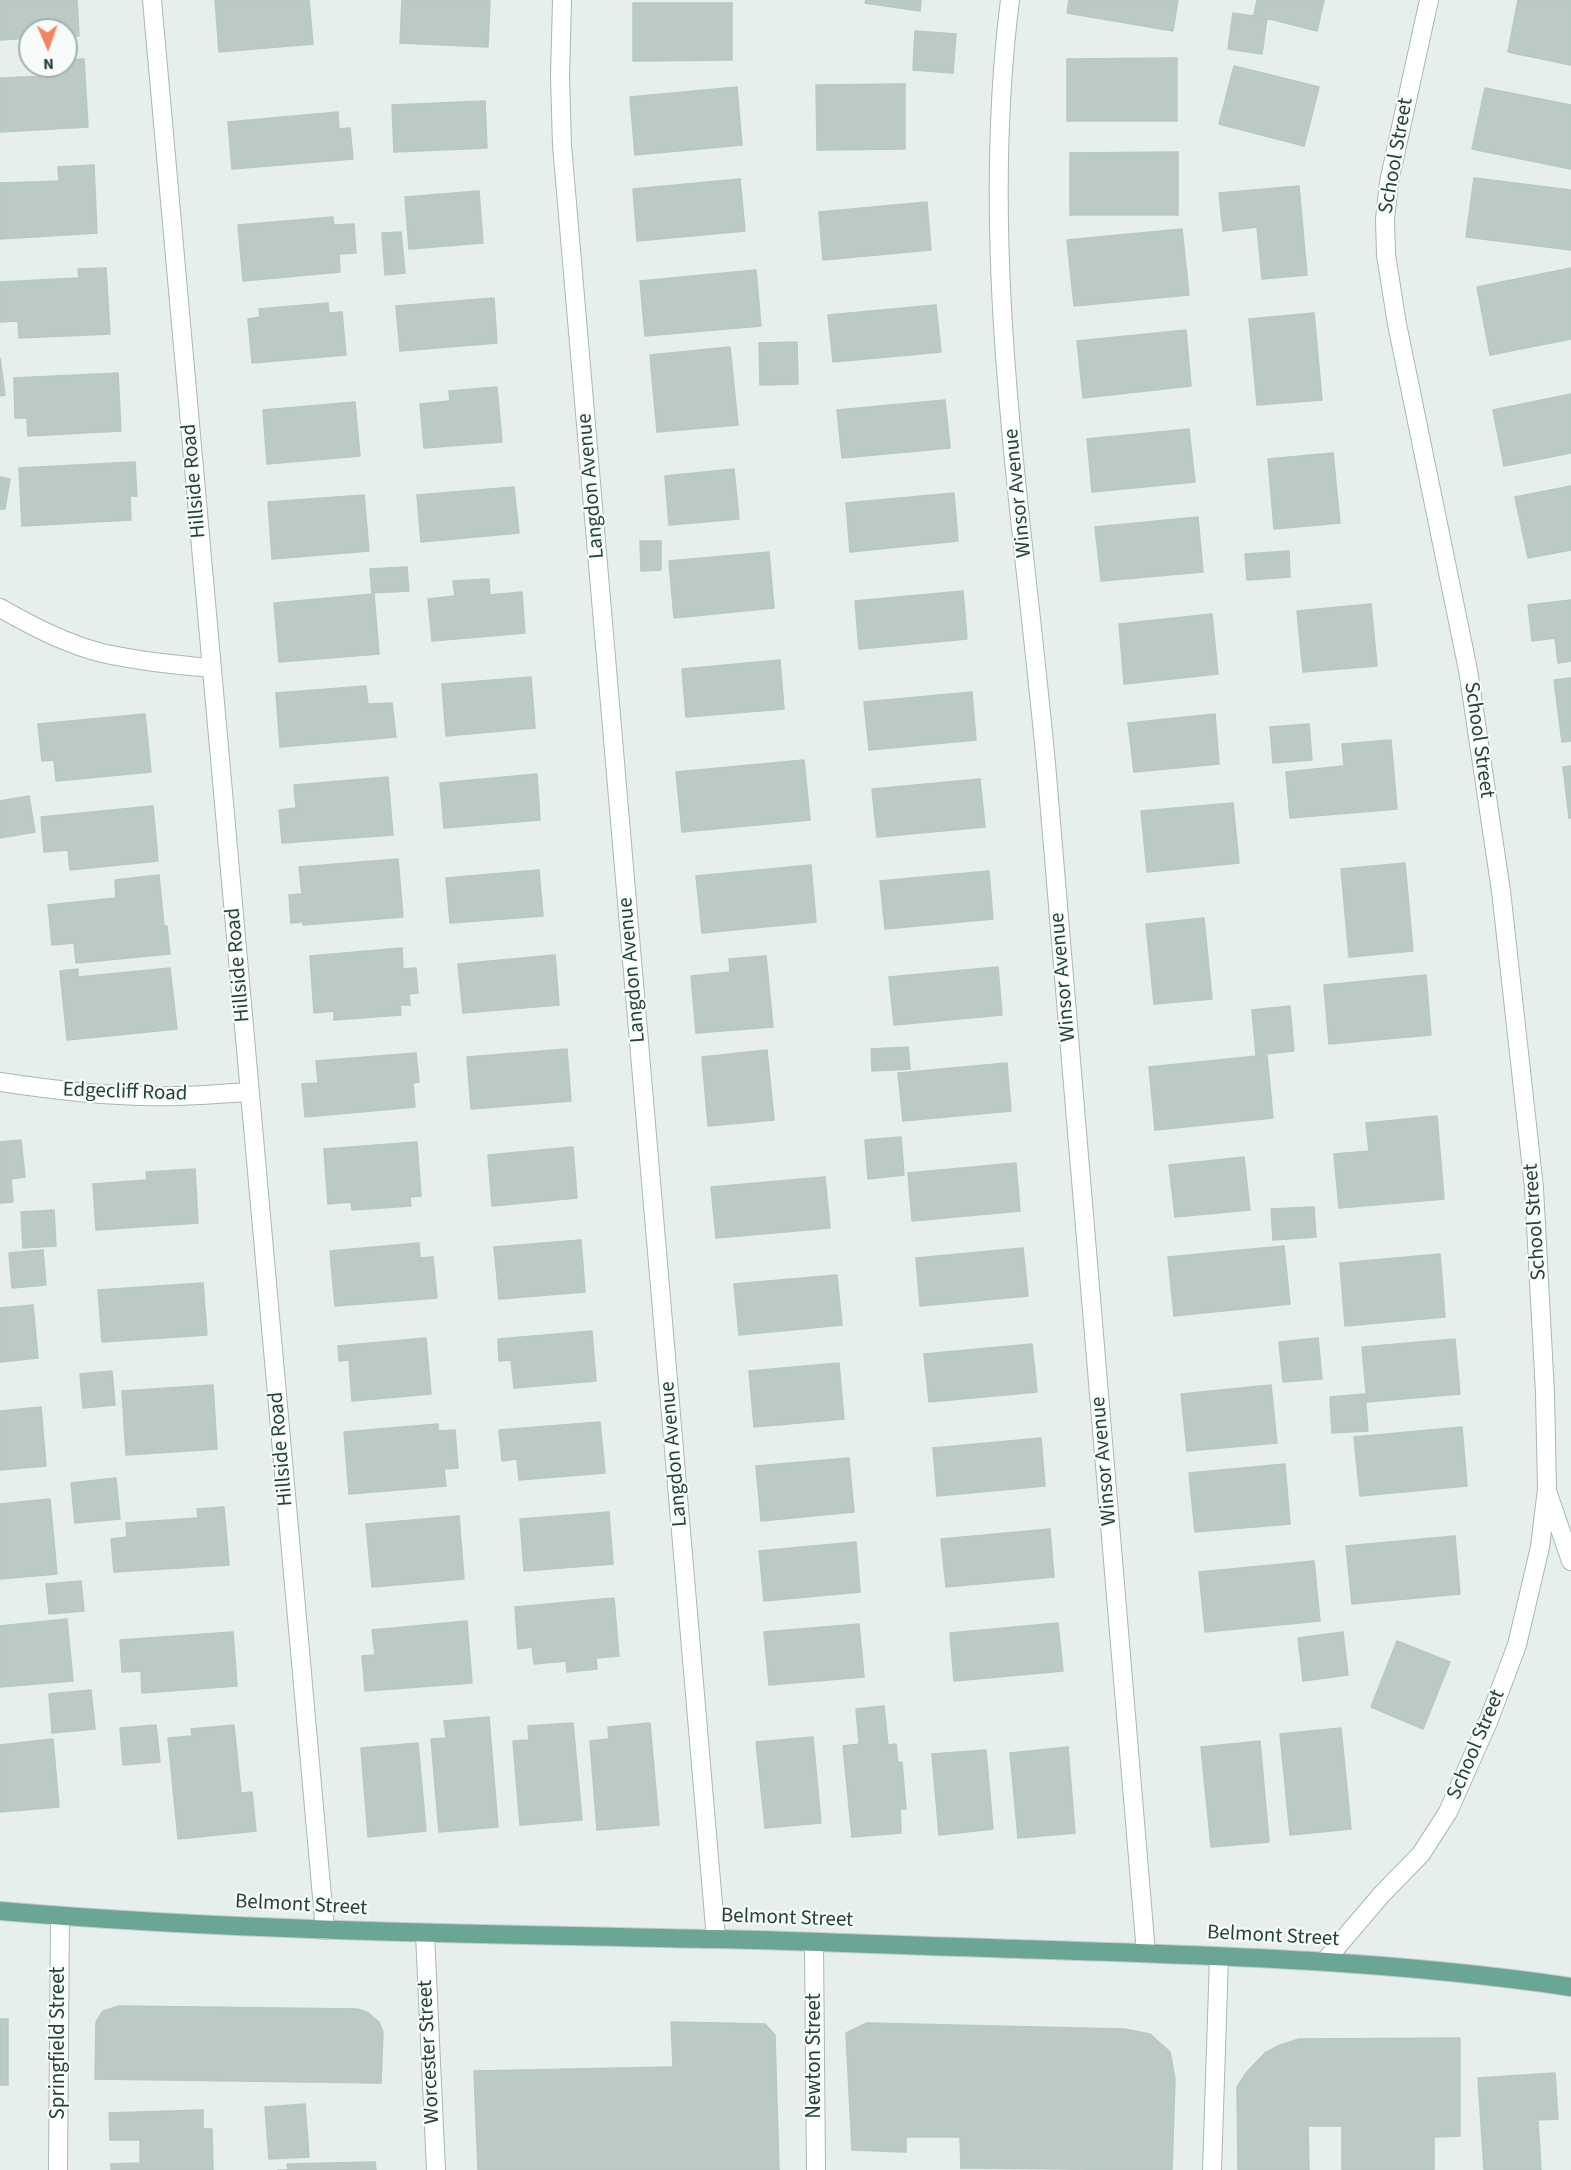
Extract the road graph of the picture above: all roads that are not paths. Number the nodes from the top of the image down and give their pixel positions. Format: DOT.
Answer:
graph roads {
  1 [pos="152,0"];
  2 [pos="562,0"];
  3 [pos="1010,0"];
  4 [pos="1429,0"];
  5 [pos="0,608"];
  6 [pos="212,668"];
  7 [pos="0,1082"];
  8 [pos="250,1092"];
  9 [pos="1547,1489"];
  10 [pos="1571,1561"];
  11 [pos="0,1911"];
  12 [pos="60,1916"];
  13 [pos="325,1930"];
  14 [pos="425,1934"];
  15 [pos="716,1939"];
  16 [pos="814,1943"];
  17 [pos="1146,1953"];
  18 [pos="1219,1957"];
  19 [pos="1324,1962"];
  20 [pos="1571,1987"];
  21 [pos="58,2170"];
  22 [pos="436,2170"];
  23 [pos="816,2170"];
  24 [pos="1212,2170"];
  1 -- 6 [label="street, Hillside Road"];
  2 -- 15 [label="street, Langdon Avenue"];
  3 -- 17 [label="street, Winsor Avenue"];
  4 -- 9 [label="street, School Street"];
  5 -- 6 [label="street"];
  6 -- 8 [label="street, Hillside Road"];
  7 -- 8 [label="street, Edgecliff Road"];
  8 -- 13 [label="street, Hillside Road"];
  9 -- 10 [label="street, School Street"];
  9 -- 19 [label="street, School Street"];
  11 -- 12 [label="main road, Belmont Street"];
  12 -- 13 [label="main road, Belmont Street"];
  12 -- 21 [label="street, Springfield Street"];
  13 -- 14 [label="main road, Belmont Street"];
  14 -- 15 [label="main road, Belmont Street"];
  14 -- 22 [label="street, Worcester Street"];
  15 -- 16 [label="main road, Belmont Street"];
  16 -- 17 [label="main road, Belmont Street"];
  16 -- 23 [label="street, Newton Street"];
  17 -- 18 [label="main road, Belmont Street"];
  18 -- 19 [label="main road, Belmont Street"];
  18 -- 24 [label="street"];
  19 -- 20 [label="main road, Belmont Street"];
}
